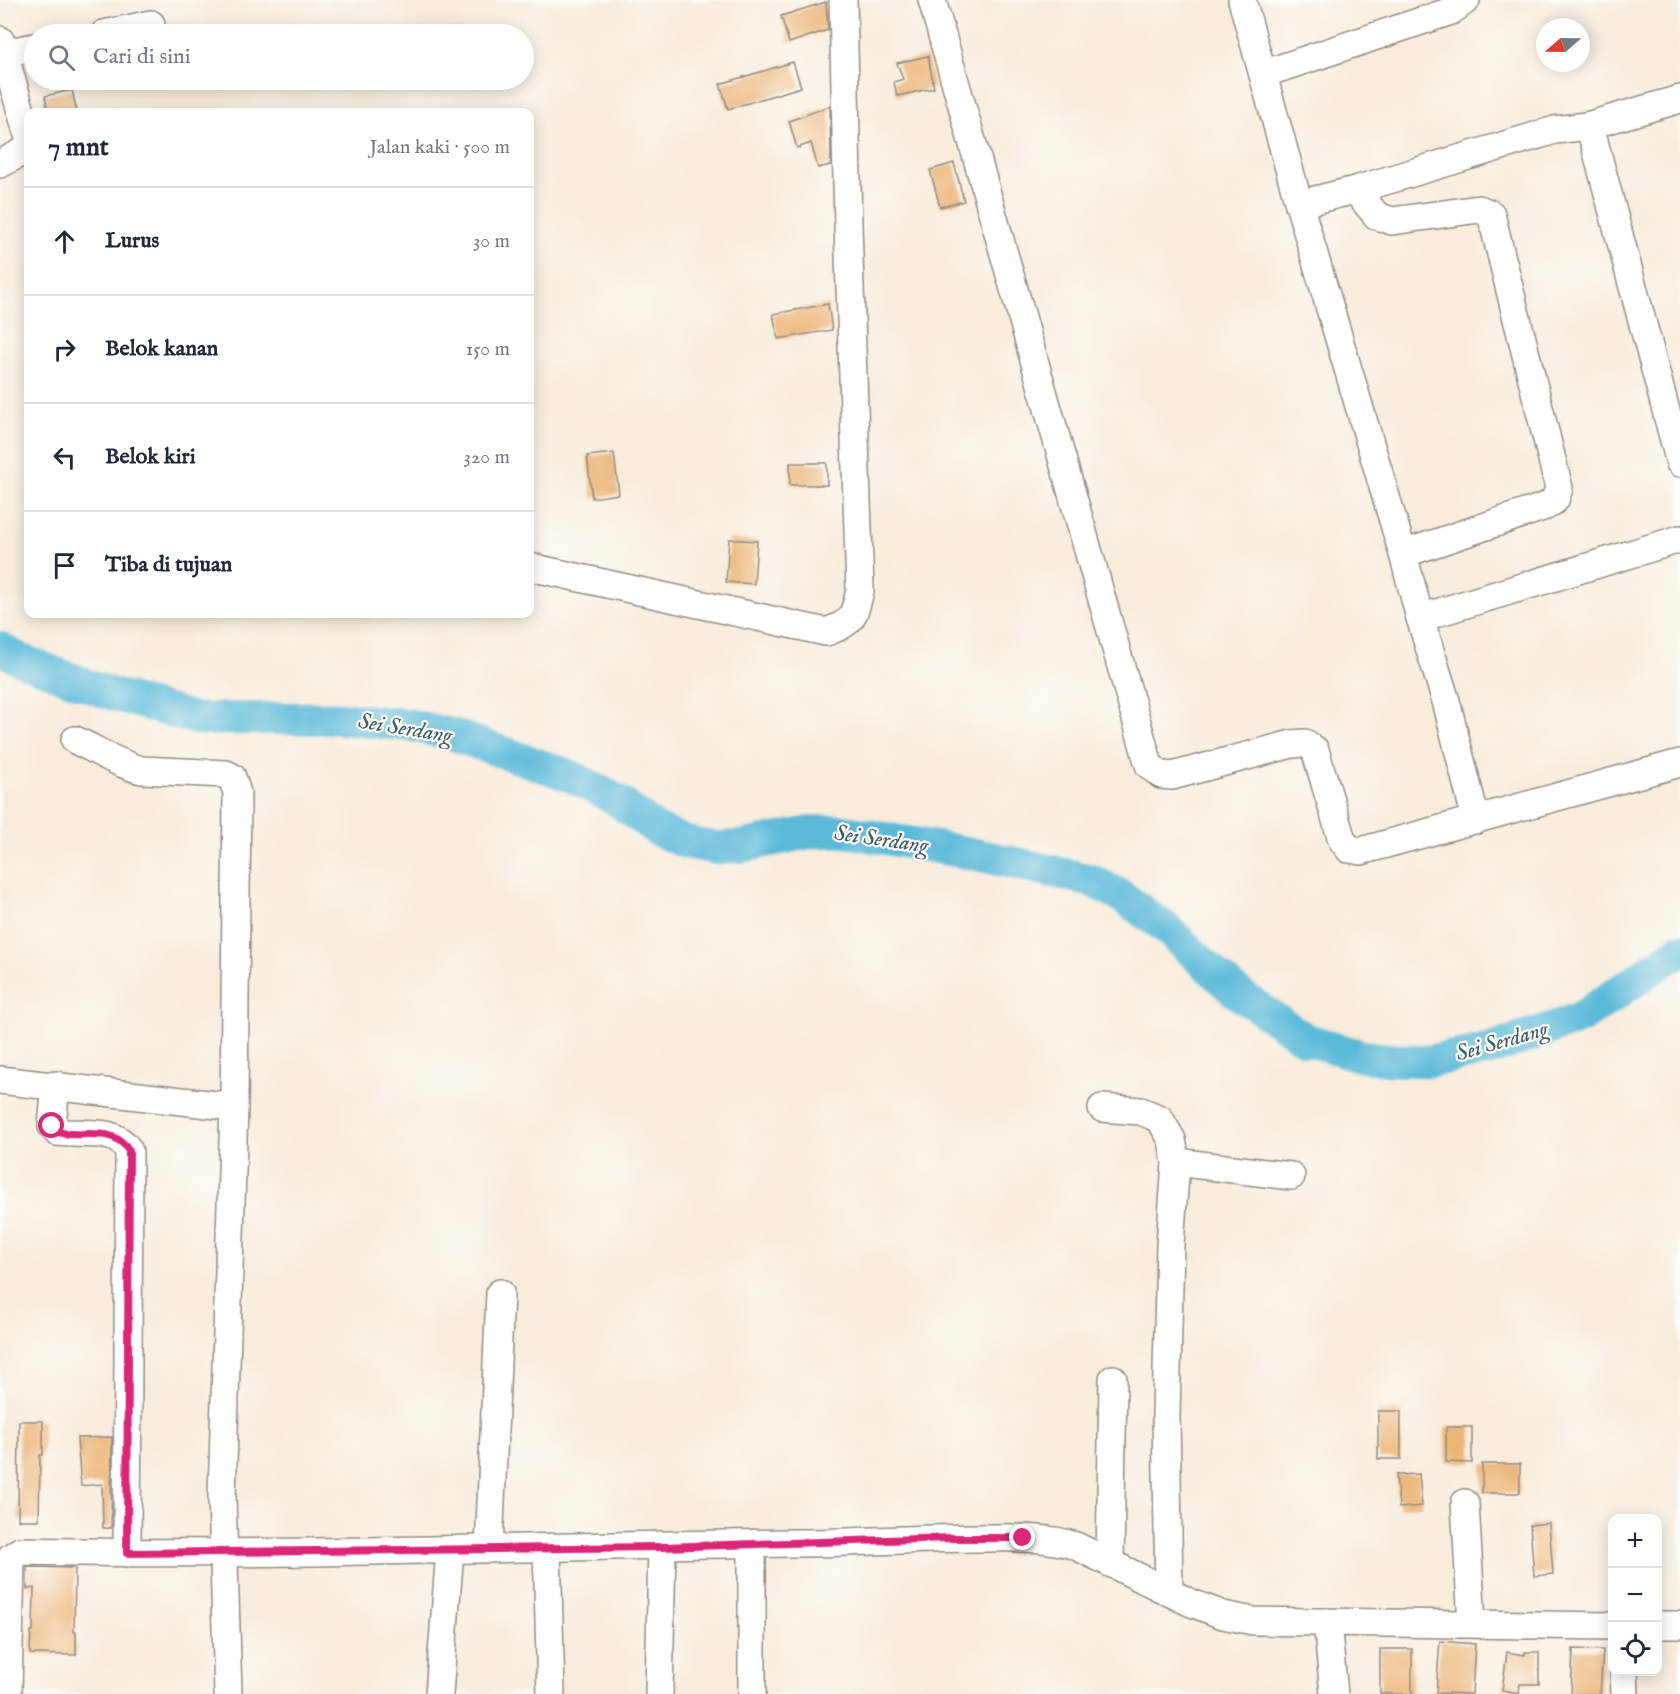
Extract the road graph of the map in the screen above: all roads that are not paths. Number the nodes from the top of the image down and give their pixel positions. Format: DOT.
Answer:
graph roads {
  1 [pos="843,0"];
  2 [pos="932,0"];
  3 [pos="1242,0"];
  4 [pos="1466,0"];
  5 [pos="2,47"];
  6 [pos="24,47"];
  7 [pos="1263,74"];
  8 [pos="1680,99"];
  9 [pos="24,121"];
  10 [pos="1587,126"];
  11 [pos="24,151"];
  12 [pos="0,164"];
  13 [pos="1355,190"];
  14 [pos="1299,204"];
  15 [pos="1680,463"];
  16 [pos="1680,539"];
  17 [pos="1403,554"];
  18 [pos="534,568"];
  19 [pos="1420,618"];
  20 [pos="75,740"];
  21 [pos="1680,763"];
  22 [pos="1476,820"];
  23 [pos="0,1080"];
  24 [pos="55,1090"];
  25 [pos="234,1107"];
  26 [pos="1102,1108"];
  27 [pos="1176,1162"];
  28 [pos="1291,1176"];
  29 [pos="500,1293"];
  30 [pos="1113,1378"];
  31 [pos="1465,1503"];
  32 [pos="752,1544"];
  33 [pos="662,1547"];
  34 [pos="548,1548"];
  35 [pos="489,1549"];
  36 [pos="450,1550"];
  37 [pos="222,1552"];
  38 [pos="127,1553"];
  39 [pos="1110,1563"];
  40 [pos="1169,1591"];
  41 [pos="1327,1622"];
  42 [pos="1472,1623"];
  43 [pos="1662,1625"];
  44 [pos="1680,1625"];
  45 [pos="1608,1626"];
  46 [pos="1624,1676"];
  47 [pos="8,1694"];
  48 [pos="228,1694"];
  49 [pos="439,1694"];
  50 [pos="550,1694"];
  51 [pos="659,1694"];
  52 [pos="752,1694"];
  53 [pos="1334,1694"];
  54 [pos="1625,1694"];
  1 -- 18 [label="street"];
  2 -- 22 [label="street"];
  3 -- 7 [label="street"];
  4 -- 7 [label="street"];
  5 -- 6 [label="street"];
  5 -- 9 [label="street"];
  7 -- 14 [label="street"];
  8 -- 10 [label="street"];
  10 -- 13 [label="street"];
  10 -- 15 [label="street"];
  11 -- 12 [label="street"];
  13 -- 14 [label="street"];
  13 -- 17 [label="street"];
  14 -- 17 [label="street"];
  16 -- 19 [label="street"];
  17 -- 19 [label="street"];
  19 -- 22 [label="street"];
  20 -- 25 [label="street"];
  21 -- 22 [label="street"];
  23 -- 24 [label="street"];
  24 -- 25 [label="street"];
  24 -- 38 [label="street"];
  25 -- 37 [label="street"];
  26 -- 27 [label="street"];
  27 -- 28 [label="street"];
  27 -- 40 [label="street"];
  29 -- 35 [label="street"];
  30 -- 39 [label="street"];
  31 -- 42 [label="street"];
  32 -- 33 [label="street"];
  32 -- 39 [label="street"];
  32 -- 52 [label="street"];
  33 -- 34 [label="street"];
  33 -- 51 [label="street"];
  34 -- 35 [label="street"];
  34 -- 50 [label="street"];
  35 -- 36 [label="street"];
  36 -- 37 [label="street"];
  36 -- 49 [label="street"];
  37 -- 38 [label="street"];
  37 -- 48 [label="street"];
  38 -- 47 [label="street"];
  39 -- 40 [label="street"];
  40 -- 41 [label="street"];
  41 -- 42 [label="street"];
  41 -- 53 [label="street"];
  42 -- 45 [label="street"];
  43 -- 44 [label="street"];
  46 -- 54 [label="street"];
}
